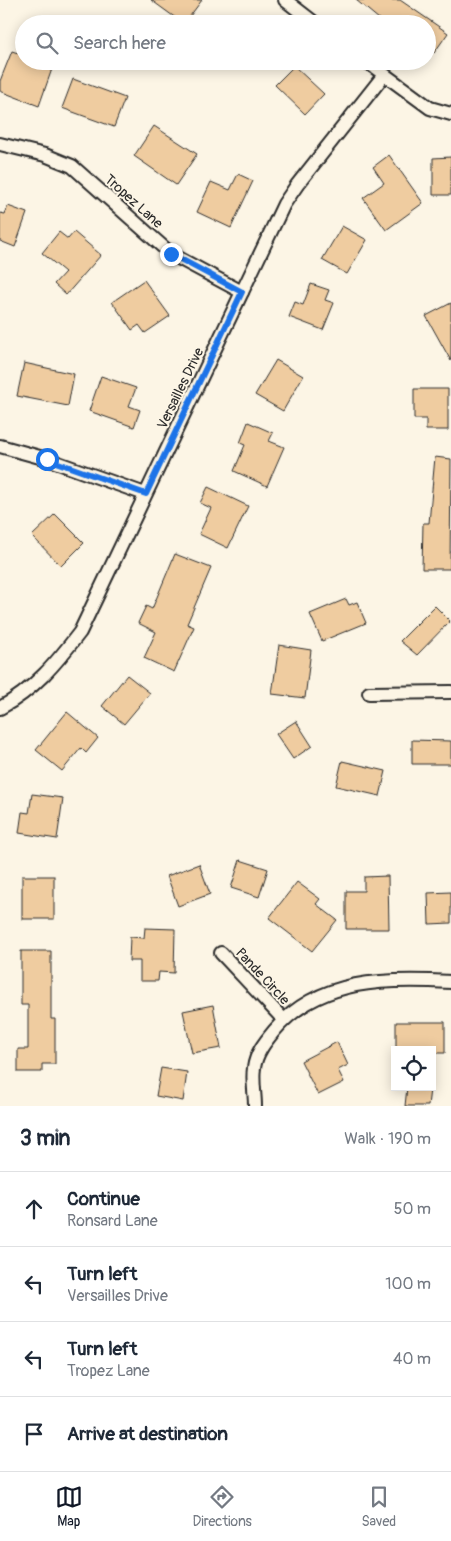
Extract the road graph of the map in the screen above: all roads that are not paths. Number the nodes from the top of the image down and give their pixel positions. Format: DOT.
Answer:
graph roads {
  1 [pos="285,0"];
  2 [pos="304,15"];
  3 [pos="378,70"];
  4 [pos="384,75"];
  5 [pos="451,114"];
  6 [pos="0,144"];
  7 [pos="242,292"];
  8 [pos="0,446"];
  9 [pos="146,494"];
  10 [pos="451,692"];
  11 [pos="369,693"];
  12 [pos="0,708"];
  13 [pos="220,953"];
  14 [pos="451,982"];
  15 [pos="283,1019"];
  16 [pos="255,1106"];
  1 -- 2 [label="street"];
  3 -- 4 [label="street"];
  4 -- 5 [label="street"];
  4 -- 7 [label="street, Versailles Drive"];
  6 -- 7 [label="street, Tropez Lane"];
  7 -- 9 [label="street, Versailles Drive"];
  8 -- 9 [label="street"];
  9 -- 12 [label="street, Versailles Drive"];
  10 -- 11 [label="street"];
  13 -- 15 [label="street, Pande Circle"];
  14 -- 15 [label="street"];
  15 -- 16 [label="street"];
}
